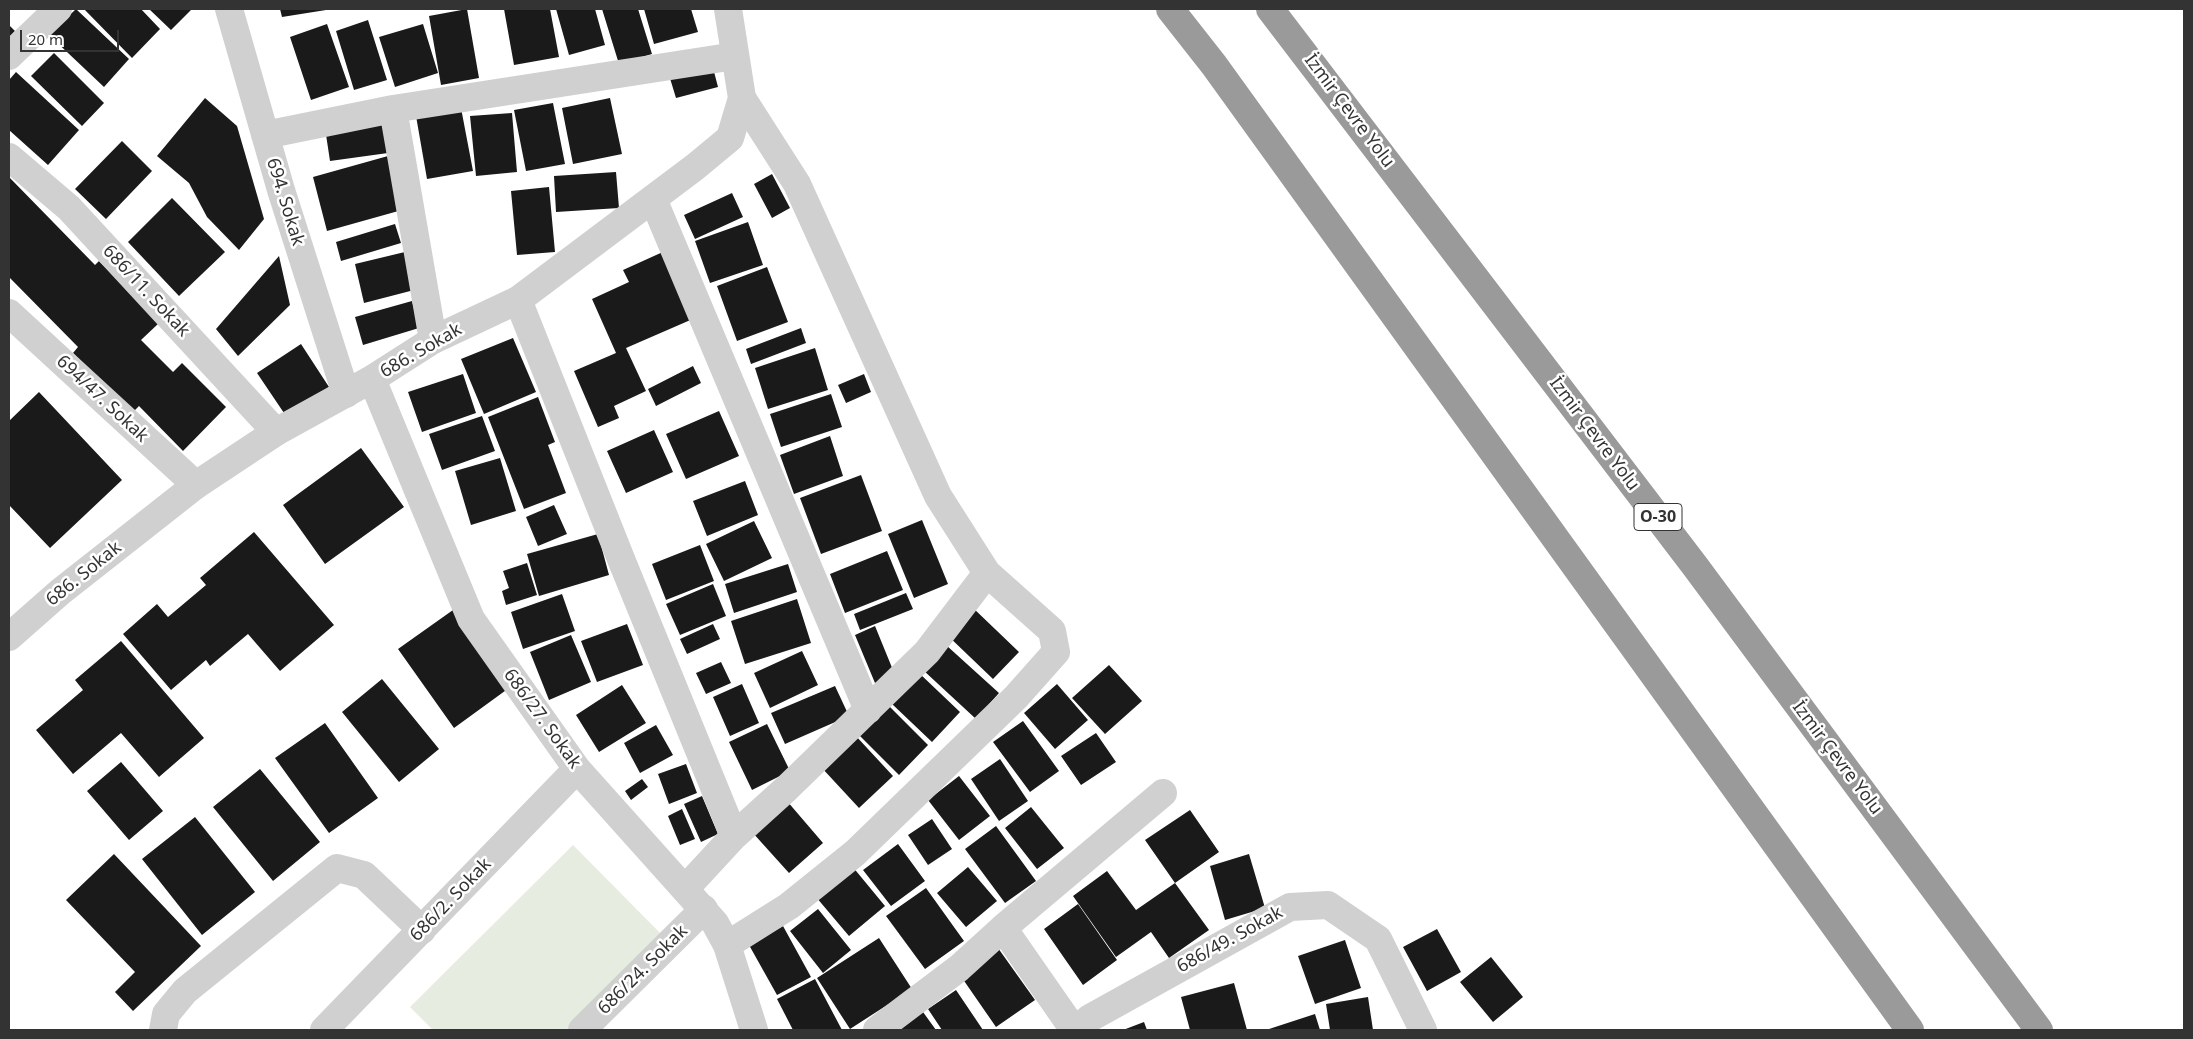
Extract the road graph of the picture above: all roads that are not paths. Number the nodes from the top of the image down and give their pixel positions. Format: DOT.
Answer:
graph roads {
  1 [pos="58,9"];
  2 [pos="229,9"];
  3 [pos="1170,9"];
  4 [pos="1270,9"];
  5 [pos="729,12"];
  6 [pos="9,56"];
  7 [pos="735,56"];
  8 [pos="742,98"];
  9 [pos="393,109"];
  10 [pos="265,135"];
  11 [pos="9,157"];
  12 [pos="654,199"];
  13 [pos="518,300"];
  14 [pos="9,313"];
  15 [pos="433,340"];
  16 [pos="372,379"];
  17 [pos="346,394"];
  18 [pos="276,432"];
  19 [pos="196,485"];
  20 [pos="987,573"];
  21 [pos="9,637"];
  22 [pos="868,710"];
  23 [pos="577,769"];
  24 [pos="1163,793"];
  25 [pos="734,836"];
  26 [pos="685,890"];
  27 [pos="704,909"];
  28 [pos="1003,928"];
  29 [pos="422,930"];
  30 [pos="727,945"];
  31 [pos="163,1030"];
  32 [pos="324,1030"];
  33 [pos="582,1030"];
  34 [pos="754,1030"];
  35 [pos="877,1030"];
  36 [pos="1075,1030"];
  37 [pos="1423,1030"];
  38 [pos="1910,1030"];
  39 [pos="2039,1030"];
  1 -- 6 [label="street"];
  2 -- 10 [label="street, 694. Sokak"];
  3 -- 38 [label="highway"];
  4 -- 39 [label="highway, İzmir Çevre Yolu / O-30"];
  5 -- 7 [label="street, 686. Sokak"];
  7 -- 8 [label="street, 686. Sokak"];
  7 -- 9 [label="street"];
  8 -- 12 [label="street, 686. Sokak"];
  8 -- 20 [label="street"];
  9 -- 10 [label="street"];
  9 -- 15 [label="street"];
  10 -- 17 [label="street, 694. Sokak"];
  11 -- 18 [label="street, 686/11. Sokak"];
  12 -- 13 [label="street, 686. Sokak"];
  12 -- 22 [label="street"];
  13 -- 15 [label="street, 686. Sokak"];
  13 -- 25 [label="street"];
  14 -- 19 [label="street, 694/47. Sokak"];
  15 -- 16 [label="street, 686. Sokak"];
  16 -- 17 [label="street, 686. Sokak"];
  16 -- 23 [label="street, 686/27. Sokak"];
  17 -- 18 [label="street, 686. Sokak"];
  18 -- 19 [label="street, 686. Sokak"];
  19 -- 21 [label="street, 686. Sokak"];
  20 -- 22 [label="street"];
  20 -- 30 [label="street"];
  22 -- 25 [label="street"];
  23 -- 26 [label="street, 686/27. Sokak"];
  23 -- 29 [label="street, 686/2. Sokak"];
  24 -- 28 [label="street"];
  25 -- 26 [label="street"];
  26 -- 27 [label="street, 686/27. Sokak"];
  27 -- 30 [label="street, 686/27. Sokak"];
  27 -- 33 [label="street, 686/24. Sokak"];
  28 -- 35 [label="street"];
  28 -- 36 [label="street"];
  29 -- 31 [label="street"];
  29 -- 32 [label="street, 686/2. Sokak"];
  30 -- 34 [label="street, 686/27. Sokak"];
  36 -- 37 [label="street, 686/49. Sokak"];
}
